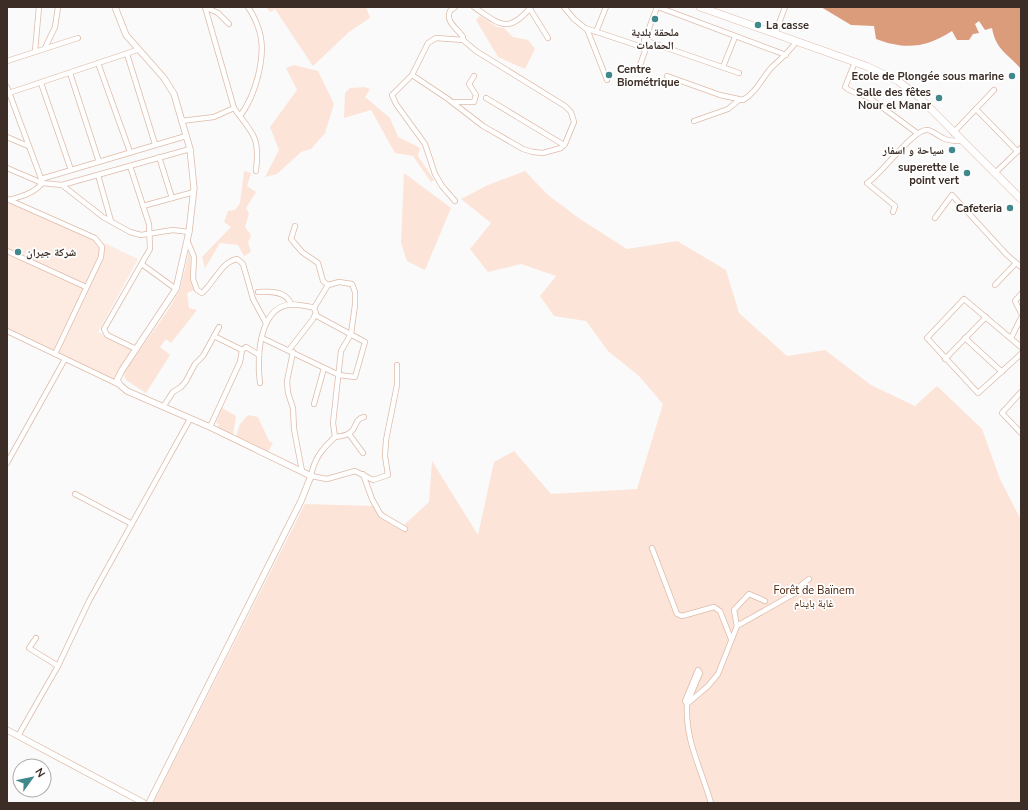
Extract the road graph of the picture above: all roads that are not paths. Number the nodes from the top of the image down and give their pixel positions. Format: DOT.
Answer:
graph roads {
  1 [pos="39,7"];
  2 [pos="58,7"];
  3 [pos="115,7"];
  4 [pos="205,7"];
  5 [pos="248,7"];
  6 [pos="455,7"];
  7 [pos="474,7"];
  8 [pos="564,7"];
  9 [pos="606,7"];
  10 [pos="658,7"];
  11 [pos="700,7"];
  12 [pos="785,7"];
  13 [pos="530,8"];
  14 [pos="229,24"];
  15 [pos="587,29"];
  16 [pos="596,32"];
  17 [pos="775,34"];
  18 [pos="735,37"];
  19 [pos="78,38"];
  20 [pos="548,38"];
  21 [pos="462,40"];
  22 [pos="644,40"];
  23 [pos="796,42"];
  24 [pos="642,47"];
  25 [pos="45,48"];
  26 [pos="138,50"];
  27 [pos="35,51"];
  28 [pos="126,54"];
  29 [pos="786,55"];
  30 [pos="7,61"];
  31 [pos="855,62"];
  32 [pos="98,64"];
  33 [pos="640,65"];
  34 [pos="723,67"];
  35 [pos="70,73"];
  36 [pos="739,73"];
  37 [pos="412,75"];
  38 [pos="474,76"];
  39 [pos="667,76"];
  40 [pos="607,80"];
  41 [pos="41,83"];
  42 [pos="7,87"];
  43 [pos="994,90"];
  44 [pos="9,93"];
  45 [pos="486,98"];
  46 [pos="739,100"];
  47 [pos="453,102"];
  48 [pos="7,106"];
  49 [pos="234,108"];
  50 [pos="14,109"];
  51 [pos="976,109"];
  52 [pos="240,116"];
  53 [pos="181,121"];
  54 [pos="694,121"];
  55 [pos="917,133"];
  56 [pos="953,133"];
  57 [pos="186,136"];
  58 [pos="7,137"];
  59 [pos="961,141"];
  60 [pos="156,144"];
  61 [pos="564,145"];
  62 [pos="28,146"];
  63 [pos="190,149"];
  64 [pos="1019,149"];
  65 [pos="130,152"];
  66 [pos="159,157"];
  67 [pos="99,162"];
  68 [pos="130,166"];
  69 [pos="7,168"];
  70 [pos="71,170"];
  71 [pos="256,171"];
  72 [pos="996,173"];
  73 [pos="98,175"];
  74 [pos="42,181"];
  75 [pos="62,185"];
  76 [pos="194,192"];
  77 [pos="172,198"];
  78 [pos="1021,199"];
  79 [pos="8,200"];
  80 [pos="455,201"];
  81 [pos="143,206"];
  82 [pos="893,212"];
  83 [pos="935,218"];
  84 [pos="111,221"];
  85 [pos="295,226"];
  86 [pos="189,232"];
  87 [pos="151,234"];
  88 [pos="187,240"];
  89 [pos="7,251"];
  90 [pos="1016,263"];
  91 [pos="143,265"];
  92 [pos="1021,268"];
  93 [pos="328,285"];
  94 [pos="995,285"];
  95 [pos="86,287"];
  96 [pos="176,289"];
  97 [pos="258,292"];
  98 [pos="1021,294"];
  99 [pos="291,304"];
  100 [pos="314,308"];
  101 [pos="1021,313"];
  102 [pos="315,315"];
  103 [pos="986,317"];
  104 [pos="1021,318"];
  105 [pos="266,323"];
  106 [pos="219,326"];
  107 [pos="7,331"];
  108 [pos="351,334"];
  109 [pos="214,336"];
  110 [pos="262,338"];
  111 [pos="965,338"];
  112 [pos="1011,338"];
  113 [pos="1021,347"];
  114 [pos="136,349"];
  115 [pos="242,350"];
  116 [pos="291,351"];
  117 [pos="54,354"];
  118 [pos="1021,354"];
  119 [pos="259,355"];
  120 [pos="65,359"];
  121 [pos="945,359"];
  122 [pos="398,365"];
  123 [pos="324,368"];
  124 [pos="1002,372"];
  125 [pos="339,375"];
  126 [pos="260,383"];
  127 [pos="120,385"];
  128 [pos="1021,392"];
  129 [pos="314,404"];
  130 [pos="163,407"];
  131 [pos="364,417"];
  132 [pos="190,418"];
  133 [pos="210,427"];
  134 [pos="1021,433"];
  135 [pos="349,434"];
  136 [pos="335,437"];
  137 [pos="363,452"];
  138 [pos="7,463"];
  139 [pos="302,471"];
  140 [pos="363,474"];
  141 [pos="311,476"];
  142 [pos="75,494"];
  143 [pos="132,524"];
  144 [pos="405,529"];
  145 [pos="652,548"];
  146 [pos="809,579"];
  147 [pos="765,601"];
  148 [pos="737,626"];
  149 [pos="36,638"];
  150 [pos="731,638"];
  151 [pos="58,666"];
  152 [pos="687,704"];
  153 [pos="7,730"];
  154 [pos="18,736"];
  155 [pos="144,803"];
  156 [pos="148,803"];
  157 [pos="711,803"];
  1 -- 27 [label="street"];
  2 -- 25 [label="street"];
  3 -- 26 [label="street"];
  4 -- 14 [label="street"];
  4 -- 49 [label="street"];
  5 -- 52 [label="street"];
  6 -- 21 [label="street"];
  7 -- 13 [label="street"];
  8 -- 15 [label="street"];
  9 -- 16 [label="street"];
  10 -- 18 [label="street"];
  10 -- 22 [label="street"];
  11 -- 17 [label="main road"];
  12 -- 17 [label="street"];
  13 -- 20 [label="street"];
  15 -- 16 [label="street"];
  15 -- 40 [label="street"];
  16 -- 24 [label="street"];
  17 -- 23 [label="main road"];
  18 -- 29 [label="street"];
  18 -- 34 [label="street"];
  19 -- 25 [label="street"];
  21 -- 37 [label="street"];
  21 -- 61 [label="street"];
  22 -- 24 [label="street"];
  22 -- 34 [label="street"];
  23 -- 29 [label="street"];
  23 -- 31 [label="main road"];
  24 -- 33 [label="street"];
  25 -- 27 [label="street"];
  26 -- 28 [label="street"];
  26 -- 53 [label="street"];
  27 -- 30 [label="street"];
  28 -- 32 [label="street"];
  28 -- 60 [label="street"];
  29 -- 46 [label="street"];
  31 -- 55 [label="street"];
  31 -- 56 [label="main road"];
  32 -- 35 [label="street"];
  32 -- 65 [label="street"];
  34 -- 36 [label="street"];
  35 -- 41 [label="street"];
  35 -- 67 [label="street"];
  37 -- 47 [label="street"];
  37 -- 80 [label="street"];
  38 -- 47 [label="street"];
  39 -- 46 [label="street"];
  41 -- 44 [label="street"];
  41 -- 70 [label="street"];
  42 -- 44 [label="street"];
  43 -- 51 [label="street"];
  44 -- 50 [label="street"];
  45 -- 61 [label="street"];
  46 -- 54 [label="street"];
  47 -- 61 [label="street"];
  48 -- 50 [label="street"];
  49 -- 52 [label="street"];
  49 -- 53 [label="street"];
  50 -- 62 [label="street"];
  51 -- 56 [label="street"];
  51 -- 64 [label="street"];
  52 -- 71 [label="street"];
  53 -- 57 [label="street"];
  55 -- 59 [label="street"];
  55 -- 82 [label="street"];
  56 -- 59 [label="main road"];
  57 -- 60 [label="street"];
  57 -- 63 [label="street"];
  58 -- 62 [label="street"];
  59 -- 72 [label="main road"];
  60 -- 65 [label="street"];
  62 -- 74 [label="street"];
  63 -- 66 [label="street"];
  63 -- 76 [label="street"];
  64 -- 72 [label="street"];
  65 -- 67 [label="street"];
  66 -- 68 [label="street"];
  66 -- 77 [label="street"];
  67 -- 70 [label="street"];
  68 -- 73 [label="street"];
  68 -- 81 [label="street"];
  69 -- 74 [label="street"];
  70 -- 74 [label="street"];
  72 -- 78 [label="main road"];
  73 -- 75 [label="street"];
  73 -- 84 [label="street"];
  74 -- 75 [label="street"];
  74 -- 79 [label="street"];
  75 -- 84 [label="street"];
  76 -- 77 [label="street"];
  76 -- 86 [label="street"];
  77 -- 81 [label="street"];
  79 -- 95 [label="street"];
  81 -- 87 [label="street"];
  83 -- 90 [label="street"];
  84 -- 87 [label="street"];
  85 -- 93 [label="street"];
  86 -- 87 [label="street"];
  86 -- 88 [label="street"];
  87 -- 91 [label="street"];
  88 -- 96 [label="street"];
  88 -- 105 [label="street"];
  89 -- 95 [label="street"];
  90 -- 92 [label="street"];
  90 -- 94 [label="street"];
  91 -- 96 [label="street"];
  91 -- 114 [label="street"];
  93 -- 100 [label="street"];
  93 -- 108 [label="street"];
  95 -- 117 [label="street"];
  96 -- 114 [label="street"];
  97 -- 99 [label="street"];
  98 -- 101 [label="street"];
  99 -- 100 [label="street"];
  99 -- 105 [label="street"];
  100 -- 102 [label="street"];
  102 -- 108 [label="street"];
  102 -- 116 [label="street"];
  103 -- 111 [label="street"];
  103 -- 112 [label="street"];
  103 -- 121 [label="street"];
  104 -- 112 [label="street"];
  105 -- 110 [label="street"];
  106 -- 109 [label="street"];
  107 -- 117 [label="street"];
  108 -- 125 [label="street"];
  108 -- 125 [label="street"];
  109 -- 115 [label="street"];
  109 -- 130 [label="street"];
  110 -- 116 [label="street"];
  110 -- 119 [label="street"];
  111 -- 121 [label="street"];
  111 -- 124 [label="street"];
  112 -- 113 [label="street"];
  114 -- 127 [label="street"];
  115 -- 119 [label="street"];
  115 -- 133 [label="street"];
  116 -- 123 [label="street"];
  116 -- 139 [label="street"];
  117 -- 120 [label="street"];
  118 -- 124 [label="street"];
  119 -- 126 [label="street"];
  120 -- 127 [label="street"];
  120 -- 138 [label="street"];
  121 -- 124 [label="street"];
  122 -- 140 [label="street"];
  123 -- 125 [label="street"];
  123 -- 129 [label="street"];
  125 -- 136 [label="street"];
  127 -- 130 [label="street"];
  128 -- 134 [label="street"];
  130 -- 132 [label="street"];
  131 -- 135 [label="street"];
  132 -- 133 [label="street"];
  132 -- 143 [label="street"];
  133 -- 139 [label="street"];
  135 -- 136 [label="street"];
  135 -- 137 [label="street"];
  136 -- 141 [label="street"];
  139 -- 141 [label="street"];
  140 -- 141 [label="street"];
  140 -- 144 [label="street"];
  141 -- 156 [label="street"];
  142 -- 143 [label="street"];
  143 -- 151 [label="street"];
  145 -- 150 [label="street"];
  146 -- 148 [label="street"];
  147 -- 148 [label="street"];
  148 -- 150 [label="street"];
  149 -- 151 [label="street"];
  150 -- 152 [label="street"];
  151 -- 154 [label="street"];
  152 -- 152 [label="street"];
  152 -- 157 [label="street"];
  153 -- 154 [label="street"];
  154 -- 155 [label="street"];
}
